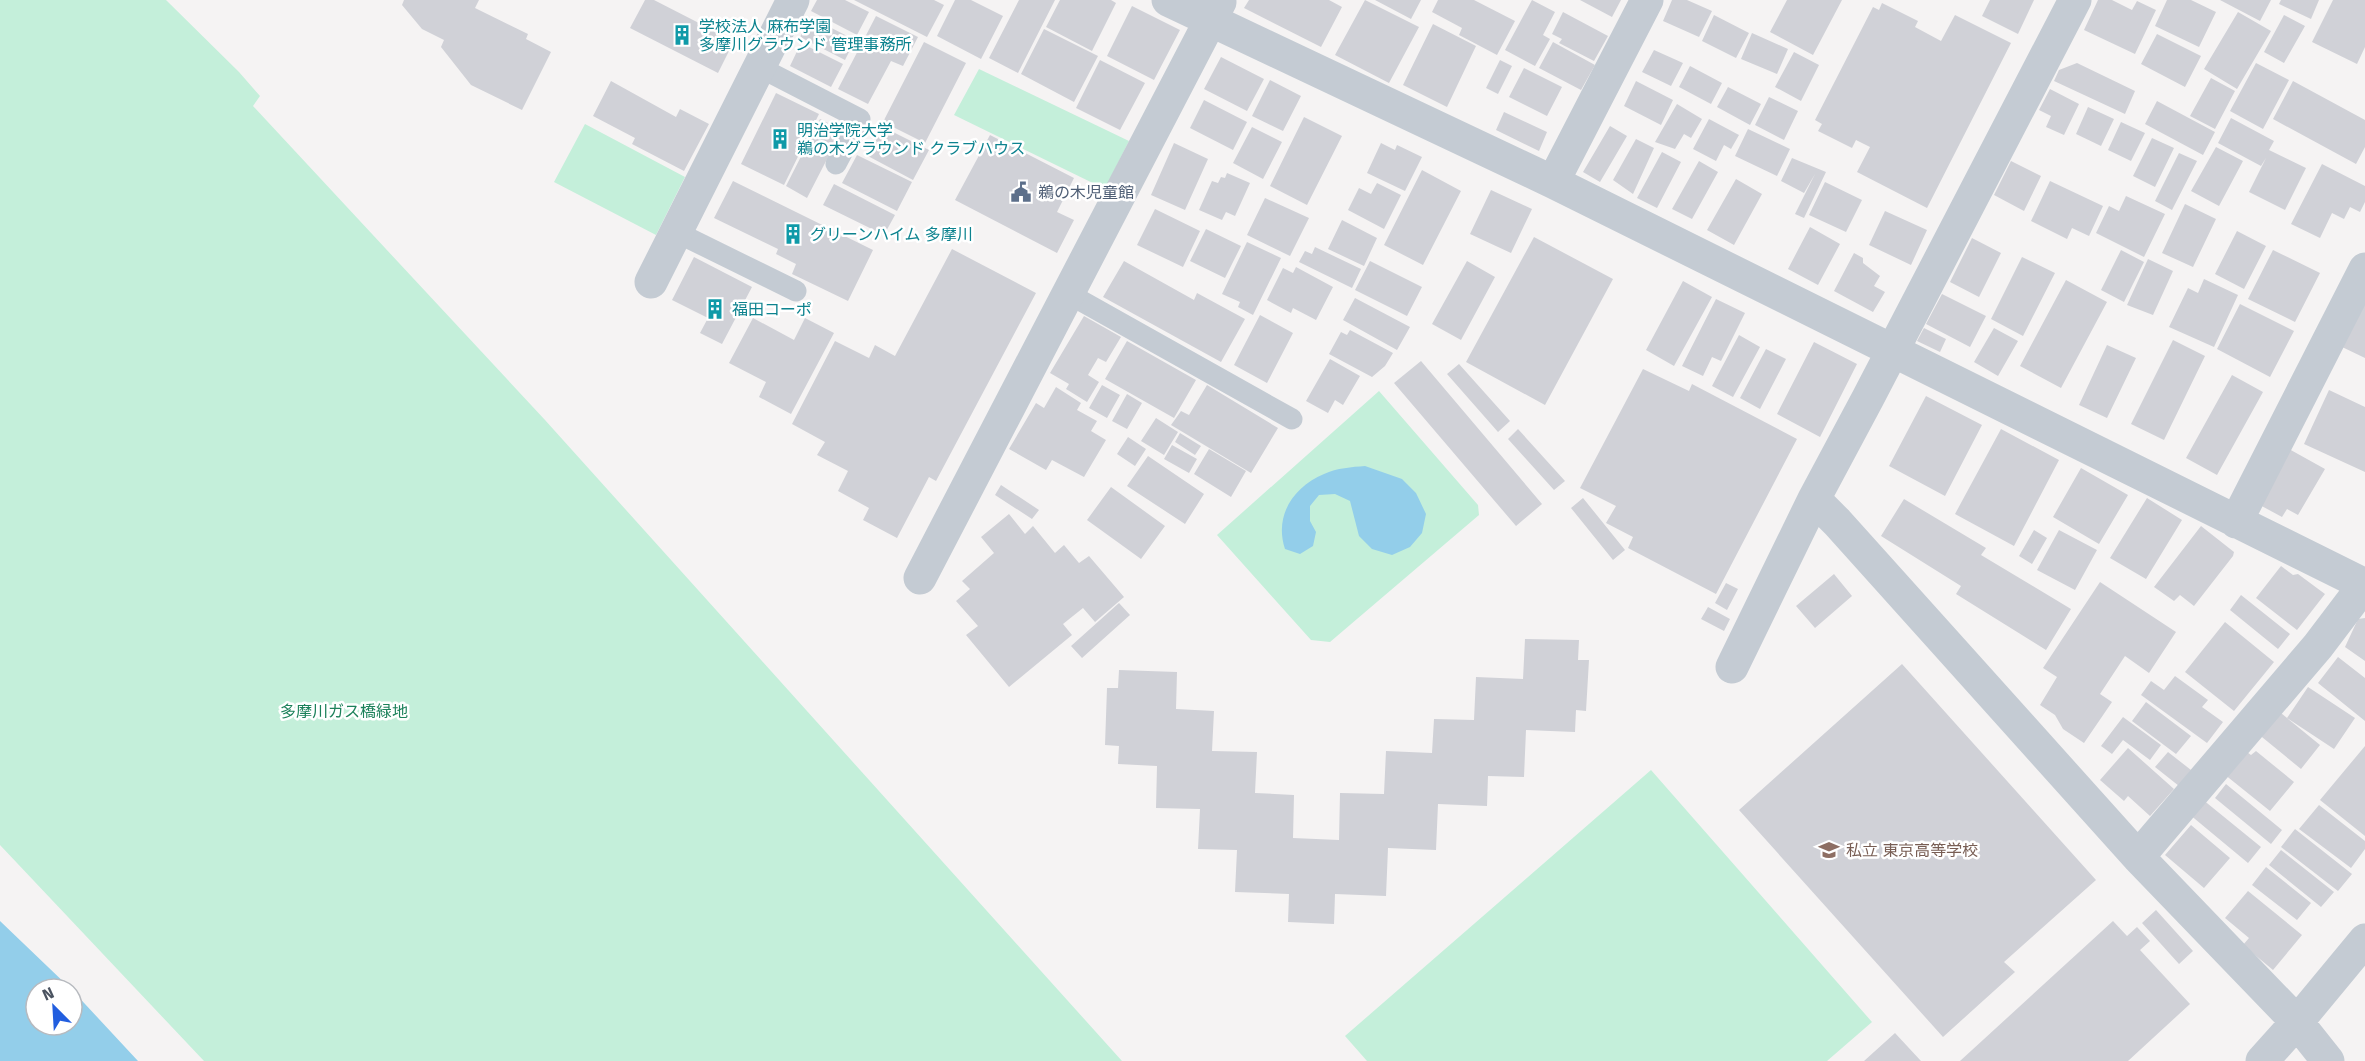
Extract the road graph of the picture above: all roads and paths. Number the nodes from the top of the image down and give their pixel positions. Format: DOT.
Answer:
graph roads {
  1 [pos="793,0"];
  2 [pos="1168,0"];
  3 [pos="1647,0"];
  4 [pos="2074,0"];
  5 [pos="1216,10"];
  6 [pos="759,67"];
  7 [pos="836,164"];
  8 [pos="1553,182"];
  9 [pos="675,232"];
  10 [pos="2365,268"];
  11 [pos="651,282"];
  12 [pos="796,291"];
  13 [pos="1070,294"];
  14 [pos="1892,349"];
  15 [pos="1292,419"];
  16 [pos="1814,499"];
  17 [pos="2236,522"];
  18 [pos="920,578"];
  19 [pos="2365,585"];
  20 [pos="1732,667"];
  21 [pos="2138,856"];
  22 [pos="2365,940"];
  23 [pos="2297,1022"];
  24 [pos="2262,1061"];
  25 [pos="2328,1061"];
  1 -- 6 [label="street"];
  2 -- 5 [label="street"];
  3 -- 8 [label="street"];
  4 -- 14 [label="street"];
  5 -- 8 [label="street"];
  5 -- 13 [label="street"];
  6 -- 7 [label="lane"];
  6 -- 9 [label="street"];
  8 -- 14 [label="street"];
  9 -- 11 [label="street"];
  9 -- 12 [label="lane"];
  10 -- 17 [label="street"];
  13 -- 15 [label="lane"];
  13 -- 18 [label="street"];
  14 -- 16 [label="street"];
  14 -- 17 [label="street"];
  16 -- 20 [label="street"];
  16 -- 21 [label="street"];
  17 -- 19 [label="street"];
  19 -- 21 [label="street"];
  21 -- 23 [label="street"];
  22 -- 23 [label="street"];
  23 -- 24 [label="street"];
  23 -- 25 [label="street"];
}
